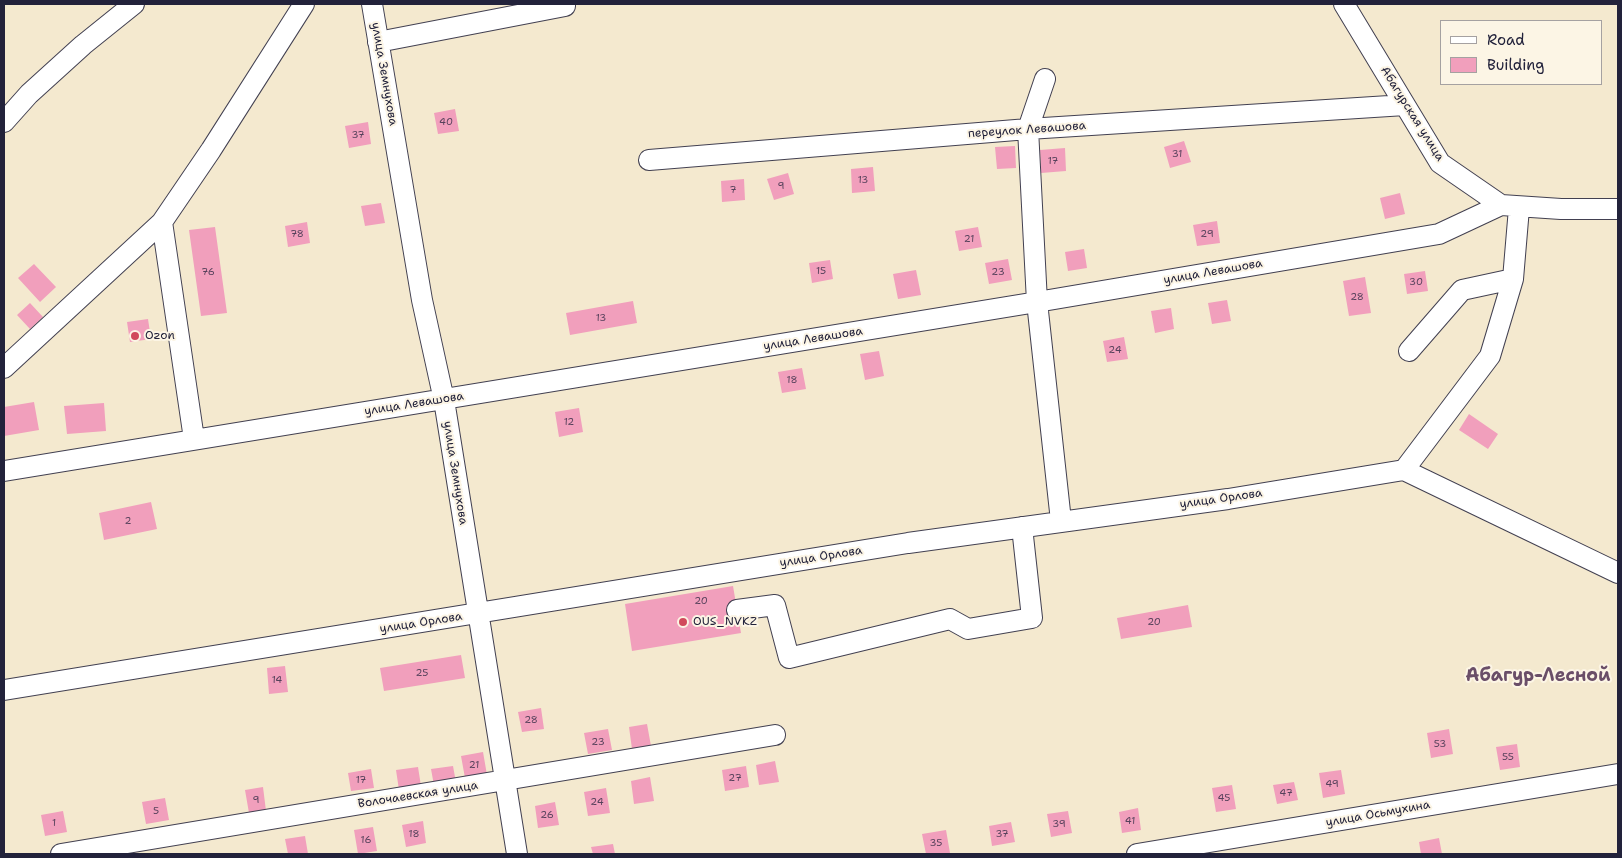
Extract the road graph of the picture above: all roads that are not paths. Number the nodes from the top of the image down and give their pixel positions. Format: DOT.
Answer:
graph roads {
  1 [pos="134,4"];
  2 [pos="304,4"];
  3 [pos="372,4"];
  4 [pos="1344,4"];
  5 [pos="565,6"];
  6 [pos="378,42"];
  7 [pos="1044,79"];
  8 [pos="1405,106"];
  9 [pos="4,122"];
  10 [pos="1028,129"];
  11 [pos="649,160"];
  12 [pos="1510,206"];
  13 [pos="1618,209"];
  14 [pos="162,222"];
  15 [pos="1513,279"];
  16 [pos="1037,302"];
  17 [pos="1409,352"];
  18 [pos="4,368"];
  19 [pos="444,400"];
  20 [pos="194,439"];
  21 [pos="1404,470"];
  22 [pos="4,471"];
  23 [pos="1061,521"];
  24 [pos="1022,527"];
  25 [pos="1618,573"];
  26 [pos="737,610"];
  27 [pos="477,614"];
  28 [pos="4,690"];
  29 [pos="775,735"];
  30 [pos="1618,774"];
  31 [pos="504,780"];
  32 [pos="61,854"];
  33 [pos="517,854"];
  34 [pos="1138,854"];
  1 -- 9 [label="street"];
  2 -- 14 [label="street"];
  3 -- 6 [label="street, улица Земнухова"];
  4 -- 8 [label="street, Абагурская улица"];
  5 -- 6 [label="street"];
  6 -- 19 [label="street, улица Земнухова"];
  7 -- 10 [label="street"];
  8 -- 10 [label="street, переулок Левашова"];
  8 -- 12 [label="street, Абагурская улица"];
  10 -- 11 [label="street, переулок Левашова"];
  10 -- 16 [label="street"];
  12 -- 13 [label="street, улица Левашова"];
  12 -- 15 [label="street"];
  12 -- 16 [label="street, улица Левашова"];
  14 -- 18 [label="street"];
  14 -- 20 [label="street"];
  15 -- 17 [label="street"];
  15 -- 21 [label="street"];
  16 -- 19 [label="street, улица Левашова"];
  16 -- 23 [label="street"];
  19 -- 20 [label="street, улица Левашова"];
  19 -- 27 [label="street, улица Земнухова"];
  20 -- 22 [label="street, улица Левашова"];
  21 -- 23 [label="street, улица Орлова"];
  21 -- 25 [label="street"];
  23 -- 24 [label="street, улица Орлова"];
  24 -- 26 [label="street"];
  24 -- 27 [label="street, улица Орлова"];
  27 -- 28 [label="street, улица Орлова"];
  27 -- 31 [label="street, улица Земнухова"];
  29 -- 31 [label="street, Волочаевская улица"];
  30 -- 34 [label="street, улица Осьмухина"];
  31 -- 32 [label="street, Волочаевская улица"];
  31 -- 33 [label="street, улица Земнухова"];
}
